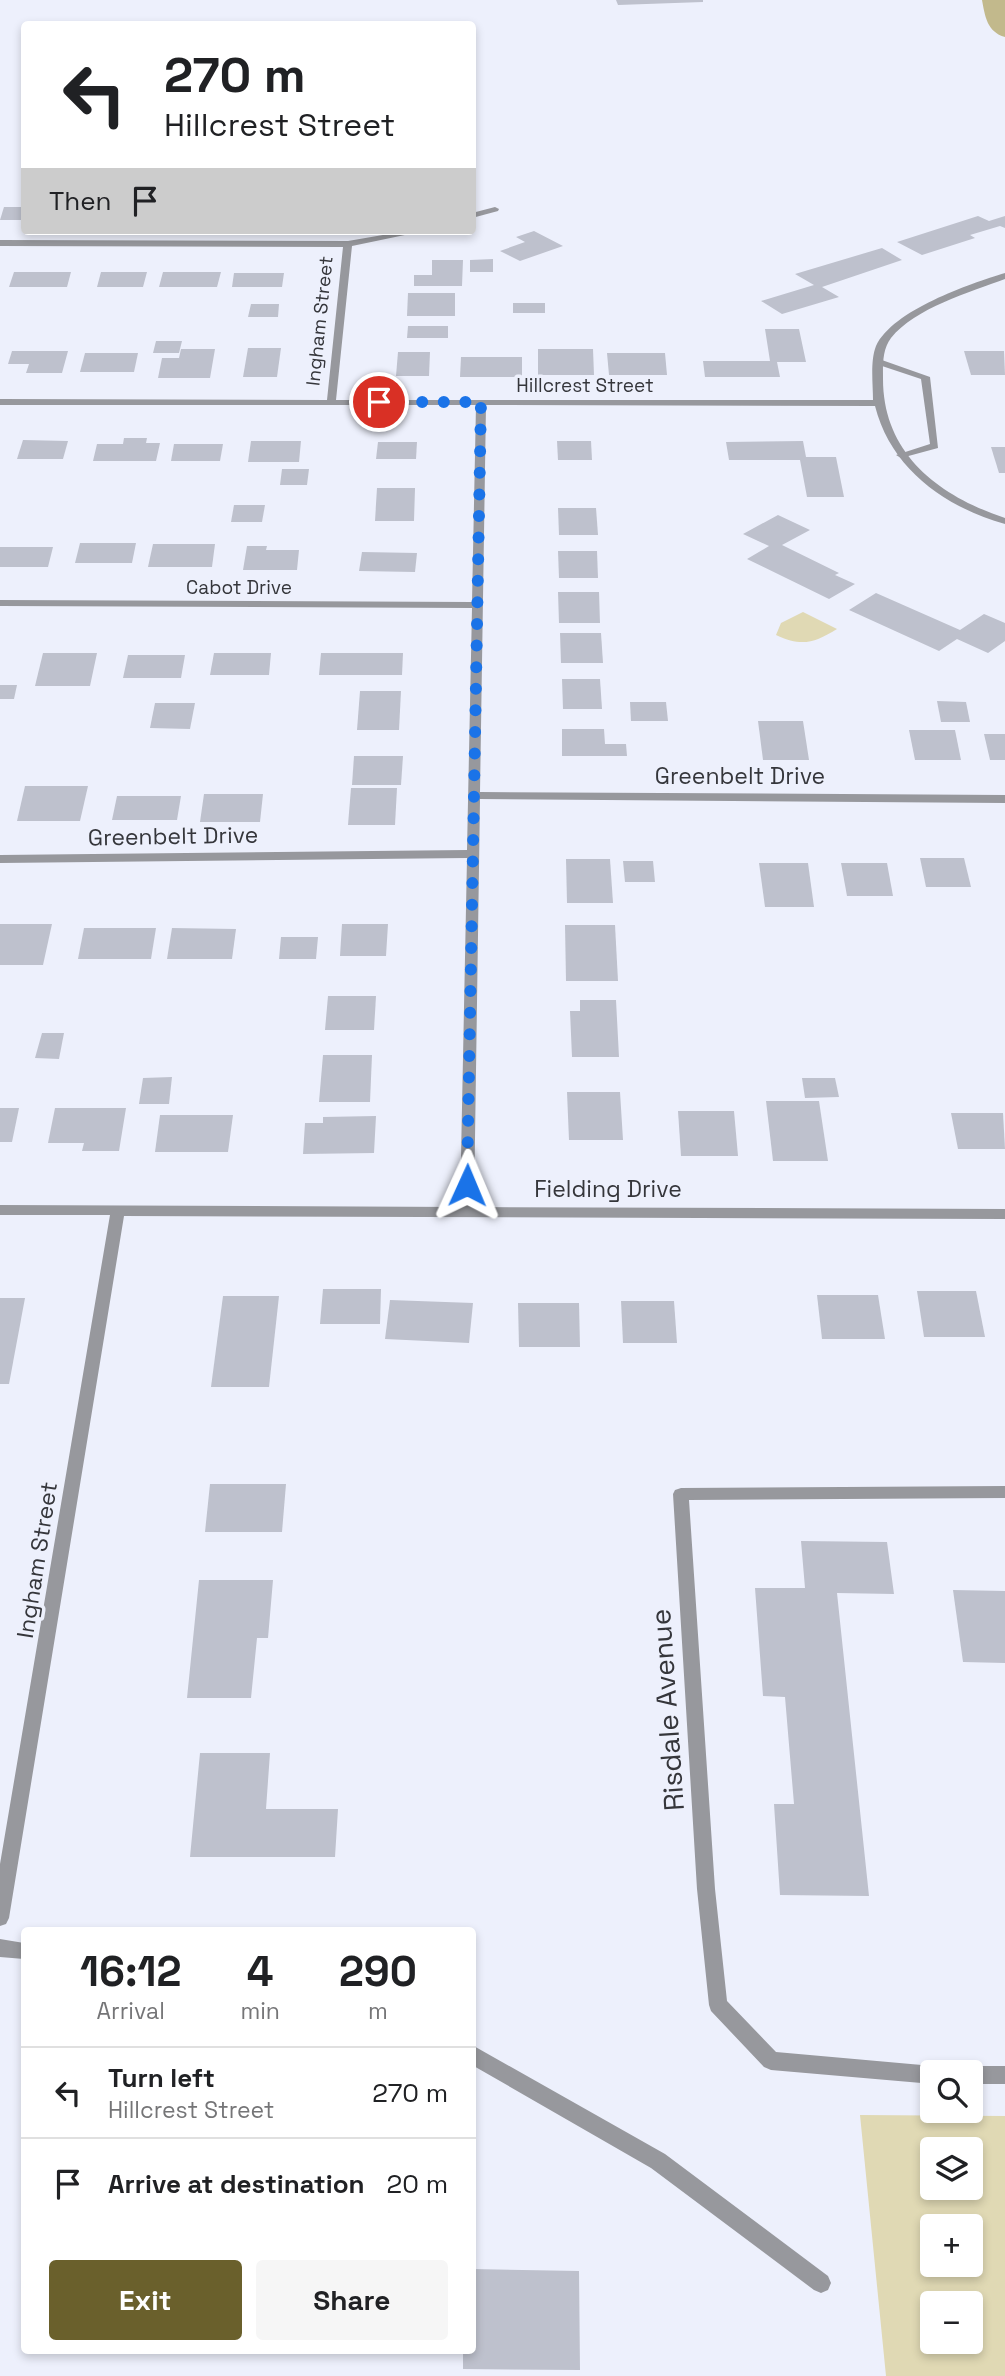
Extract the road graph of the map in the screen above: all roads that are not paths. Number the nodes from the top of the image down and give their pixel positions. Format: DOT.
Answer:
graph roads {
  1 [pos="495,209"];
  2 [pos="476,215"];
  3 [pos="398,235"];
  4 [pos="0,243"];
  5 [pos="348,244"];
  6 [pos="1005,276"];
  7 [pos="879,362"];
  8 [pos="0,402"];
  9 [pos="331,402"];
  10 [pos="481,402"];
  11 [pos="876,403"];
  12 [pos="901,455"];
  13 [pos="1005,520"];
  14 [pos="0,603"];
  15 [pos="478,605"];
  16 [pos="474,795"];
  17 [pos="1005,799"];
  18 [pos="473,855"];
  19 [pos="0,859"];
  20 [pos="0,1210"];
  21 [pos="118,1210"];
  22 [pos="467,1212"];
  23 [pos="1005,1214"];
  24 [pos="1005,1492"];
  25 [pos="0,1918"];
  26 [pos="0,1948"];
  27 [pos="21,1951"];
  28 [pos="476,2056"];
  29 [pos="920,2075"];
  30 [pos="983,2075"];
  31 [pos="1005,2075"];
  32 [pos="821,2283"];
  1 -- 2 [label="street"];
  3 -- 5 [label="street"];
  4 -- 5 [label="street"];
  5 -- 9 [label="street, Ingham Street"];
  6 -- 7 [label="street"];
  7 -- 11 [label="street"];
  7 -- 12 [label="street"];
  8 -- 9 [label="street, Hillcrest Street"];
  9 -- 10 [label="street, Hillcrest Street"];
  10 -- 11 [label="street, Hillcrest Street"];
  10 -- 15 [label="street"];
  11 -- 12 [label="street"];
  12 -- 13 [label="street"];
  14 -- 15 [label="street, Cabot Drive"];
  15 -- 16 [label="street"];
  16 -- 17 [label="street, Greenbelt Drive"];
  16 -- 18 [label="street"];
  18 -- 19 [label="street, Greenbelt Drive"];
  18 -- 22 [label="street"];
  20 -- 21 [label="street, Fielding Drive"];
  21 -- 22 [label="street, Fielding Drive"];
  21 -- 25 [label="street, Ingham Street"];
  22 -- 23 [label="street, Fielding Drive"];
  24 -- 29 [label="street, Risdale Avenue"];
  26 -- 27 [label="street"];
  28 -- 32 [label="street"];
  30 -- 31 [label="street"];
}
